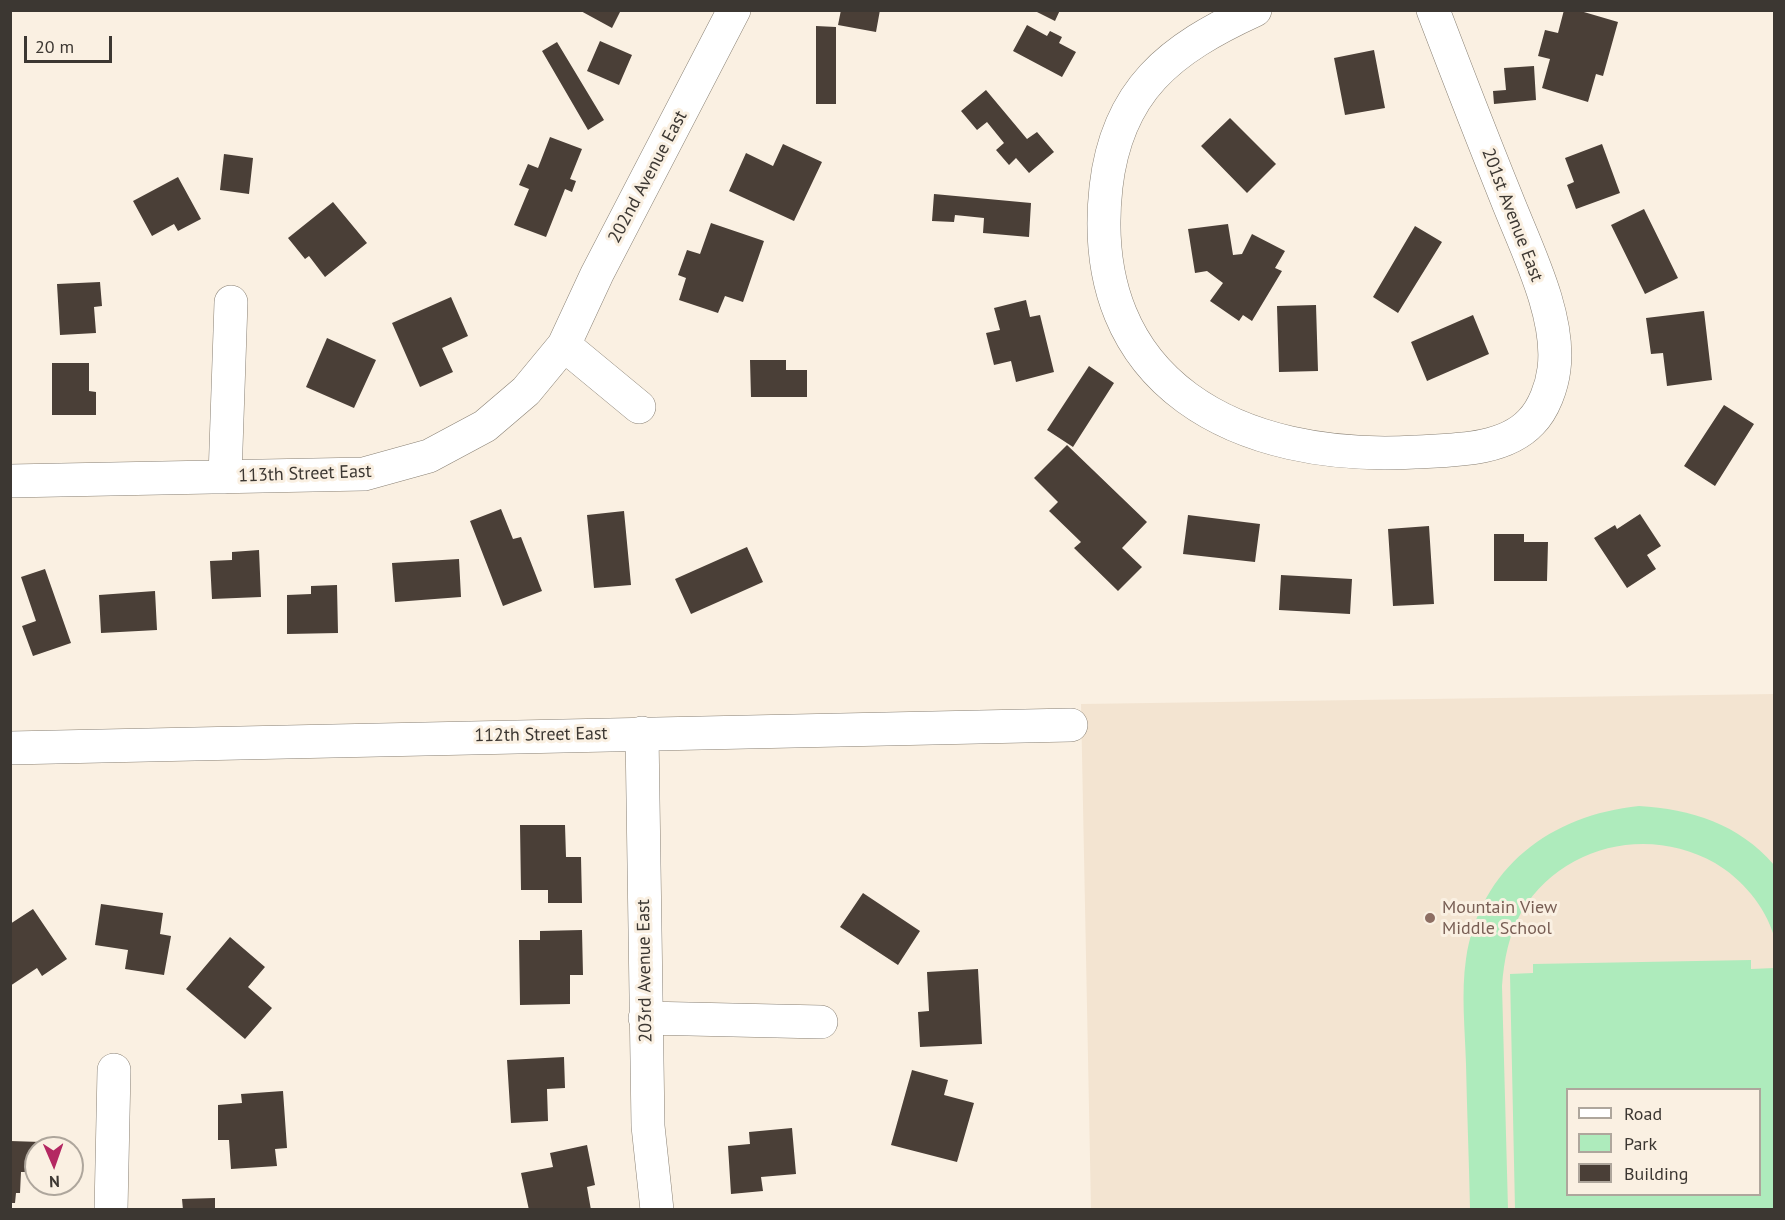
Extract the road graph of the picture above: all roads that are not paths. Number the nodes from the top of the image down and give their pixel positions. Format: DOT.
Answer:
graph roads {
  1 [pos="734,10"];
  2 [pos="1255,10"];
  3 [pos="1433,10"];
  4 [pos="231,302"];
  5 [pos="564,345"];
  6 [pos="639,407"];
  7 [pos="225,477"];
  8 [pos="10,481"];
  9 [pos="1071,725"];
  10 [pos="642,733"];
  11 [pos="10,748"];
  12 [pos="645,1018"];
  13 [pos="821,1022"];
  14 [pos="114,1070"];
  15 [pos="111,1209"];
  16 [pos="657,1209"];
  1 -- 5 [label="street, 202nd Avenue East"];
  2 -- 3 [label="street, 201st Avenue East"];
  4 -- 7 [label="street"];
  5 -- 6 [label="street"];
  5 -- 7 [label="street, 113th Street East"];
  7 -- 8 [label="street, 113th Street East"];
  9 -- 10 [label="street, 112th Street East"];
  10 -- 11 [label="street, 112th Street East"];
  10 -- 12 [label="street, 203rd Avenue East"];
  12 -- 13 [label="street"];
  12 -- 16 [label="street, 203rd Avenue East"];
  14 -- 15 [label="street"];
}
